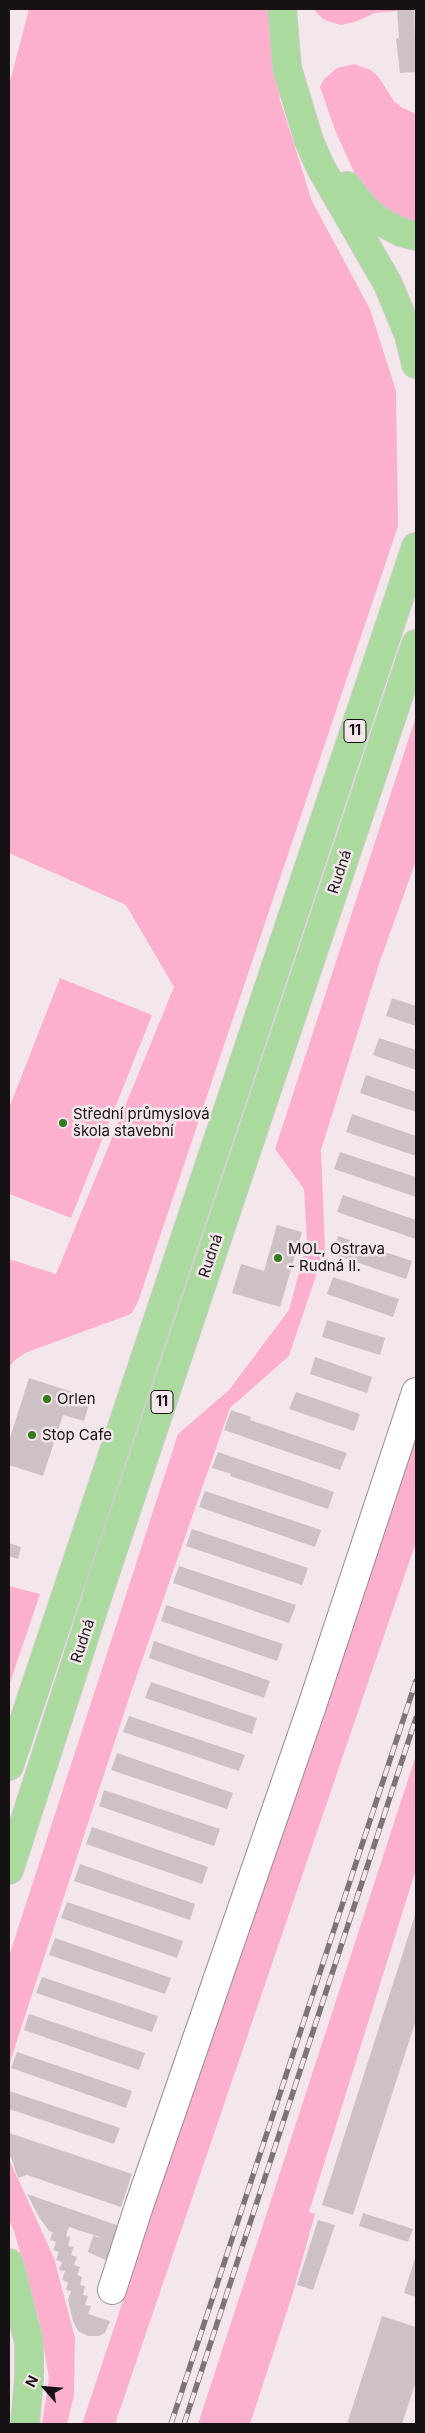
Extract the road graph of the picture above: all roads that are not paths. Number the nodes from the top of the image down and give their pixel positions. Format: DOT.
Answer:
graph roads {
  1 [pos="282,9"];
  2 [pos="294,9"];
  3 [pos="416,236"];
  4 [pos="416,364"];
  5 [pos="416,547"];
  6 [pos="416,644"];
  7 [pos="416,1392"];
  8 [pos="9,1766"];
  9 [pos="9,1870"];
  10 [pos="9,2263"];
  11 [pos="112,2290"];
  12 [pos="15,2302"];
  13 [pos="25,2424"];
  1 -- 4 [label="highway"];
  2 -- 3 [label="highway"];
  5 -- 8 [label="highway, Rudná / 11"];
  6 -- 9 [label="highway, Rudná / 11"];
  7 -- 11 [label="street"];
  10 -- 12 [label="highway"];
  12 -- 13 [label="highway"];
}
